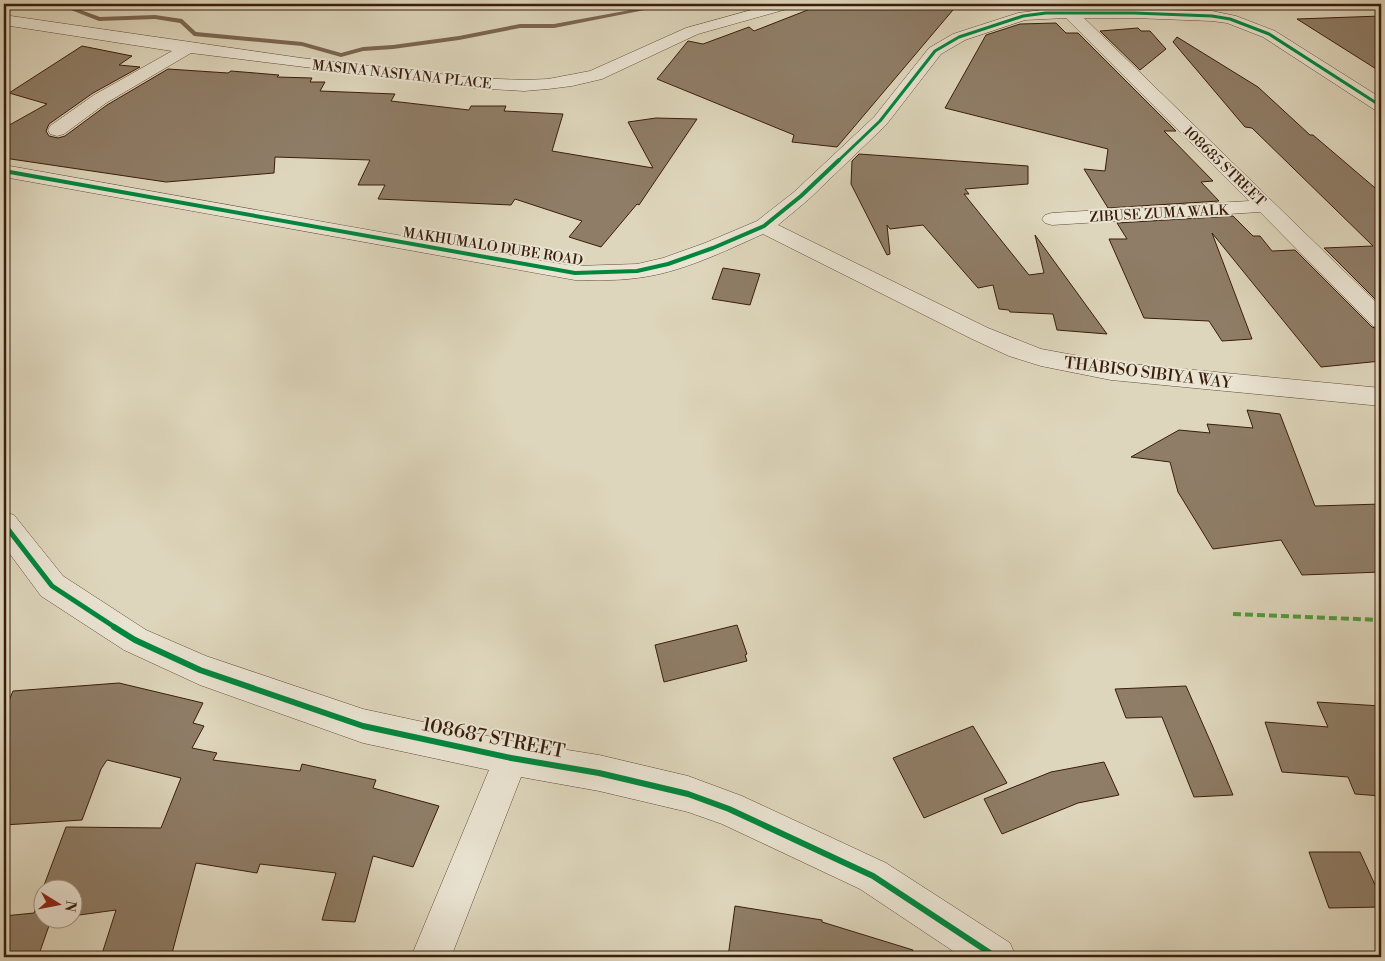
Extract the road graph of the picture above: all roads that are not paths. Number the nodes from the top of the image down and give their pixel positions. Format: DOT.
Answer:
graph roads {
  1 [pos="789,4"];
  2 [pos="1065,8"];
  3 [pos="4,20"];
  4 [pos="187,49"];
  5 [pos="1381,106"];
  6 [pos="57,130"];
  7 [pos="4,170"];
  8 [pos="1266,206"];
  9 [pos="1052,219"];
  10 [pos="764,226"];
  11 [pos="1381,320"];
  12 [pos="1381,397"];
  13 [pos="4,524"];
  14 [pos="511,758"];
  15 [pos="431,957"];
  16 [pos="996,957"];
  1 -- 4 [label="street, MASINA NASIYANA PLACE"];
  2 -- 5 [label="street, MAKHUMALO DUBE ROAD"];
  2 -- 8 [label="street, 108685 STREET"];
  2 -- 10 [label="street, MAKHUMALO DUBE ROAD"];
  3 -- 4 [label="street, MASINA NASIYANA PLACE"];
  4 -- 6 [label="street"];
  7 -- 10 [label="street, MAKHUMALO DUBE ROAD"];
  8 -- 9 [label="street, ZIBUSE ZUMA WALK"];
  8 -- 11 [label="street, 108685 STREET"];
  10 -- 12 [label="street, THABISO SIBIYA WAY"];
  13 -- 14 [label="street, 108687 STREET"];
  14 -- 15 [label="street"];
  14 -- 16 [label="street, 108687 STREET"];
}
